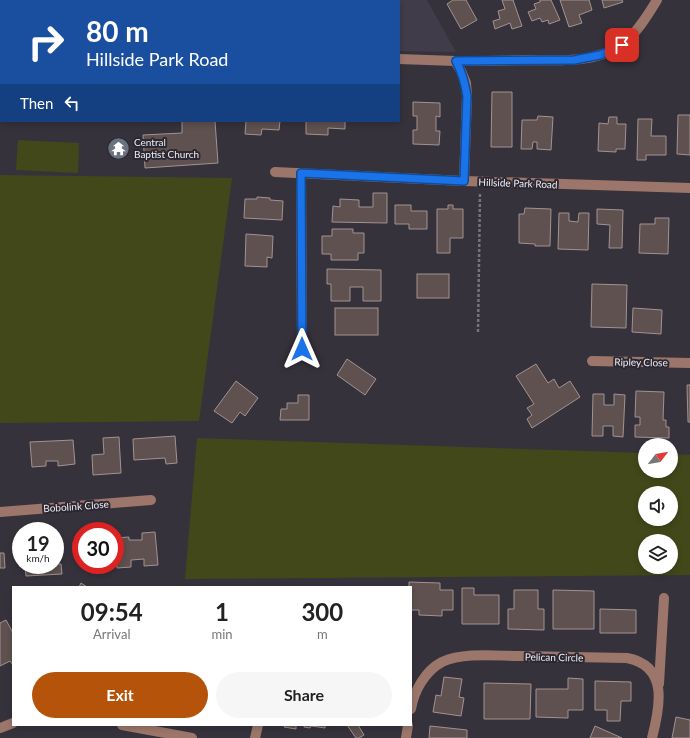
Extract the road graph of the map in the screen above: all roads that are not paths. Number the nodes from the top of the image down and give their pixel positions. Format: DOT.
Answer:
graph roads {
  1 [pos="657,0"];
  2 [pos="400,59"];
  3 [pos="456,61"];
  4 [pos="275,172"];
  5 [pos="301,173"];
  6 [pos="464,181"];
  7 [pos="690,188"];
  8 [pos="302,349"];
  9 [pos="592,361"];
  10 [pos="690,363"];
  11 [pos="151,500"];
  12 [pos="0,512"];
  13 [pos="664,598"];
  14 [pos="658,689"];
  15 [pos="412,706"];
  16 [pos="12,723"];
  17 [pos="127,726"];
  18 [pos="258,726"];
  19 [pos="408,726"];
  20 [pos="0,728"];
  21 [pos="192,738"];
  22 [pos="255,738"];
  23 [pos="406,738"];
  24 [pos="652,738"];
  1 -- 3 [label="street"];
  2 -- 3 [label="street"];
  3 -- 6 [label="street"];
  4 -- 5 [label="street, Hillside Park Road"];
  5 -- 6 [label="street, Hillside Park Road"];
  5 -- 8 [label="street"];
  6 -- 7 [label="street, Hillside Park Road"];
  9 -- 10 [label="street, Ripley Close"];
  11 -- 12 [label="street, Bobolink Close"];
  13 -- 14 [label="street"];
  14 -- 15 [label="street, Pelican Circle"];
  14 -- 24 [label="street, Pelican Circle"];
  16 -- 20 [label="street"];
  17 -- 21 [label="street"];
  18 -- 22 [label="street"];
  19 -- 23 [label="street"];
}
